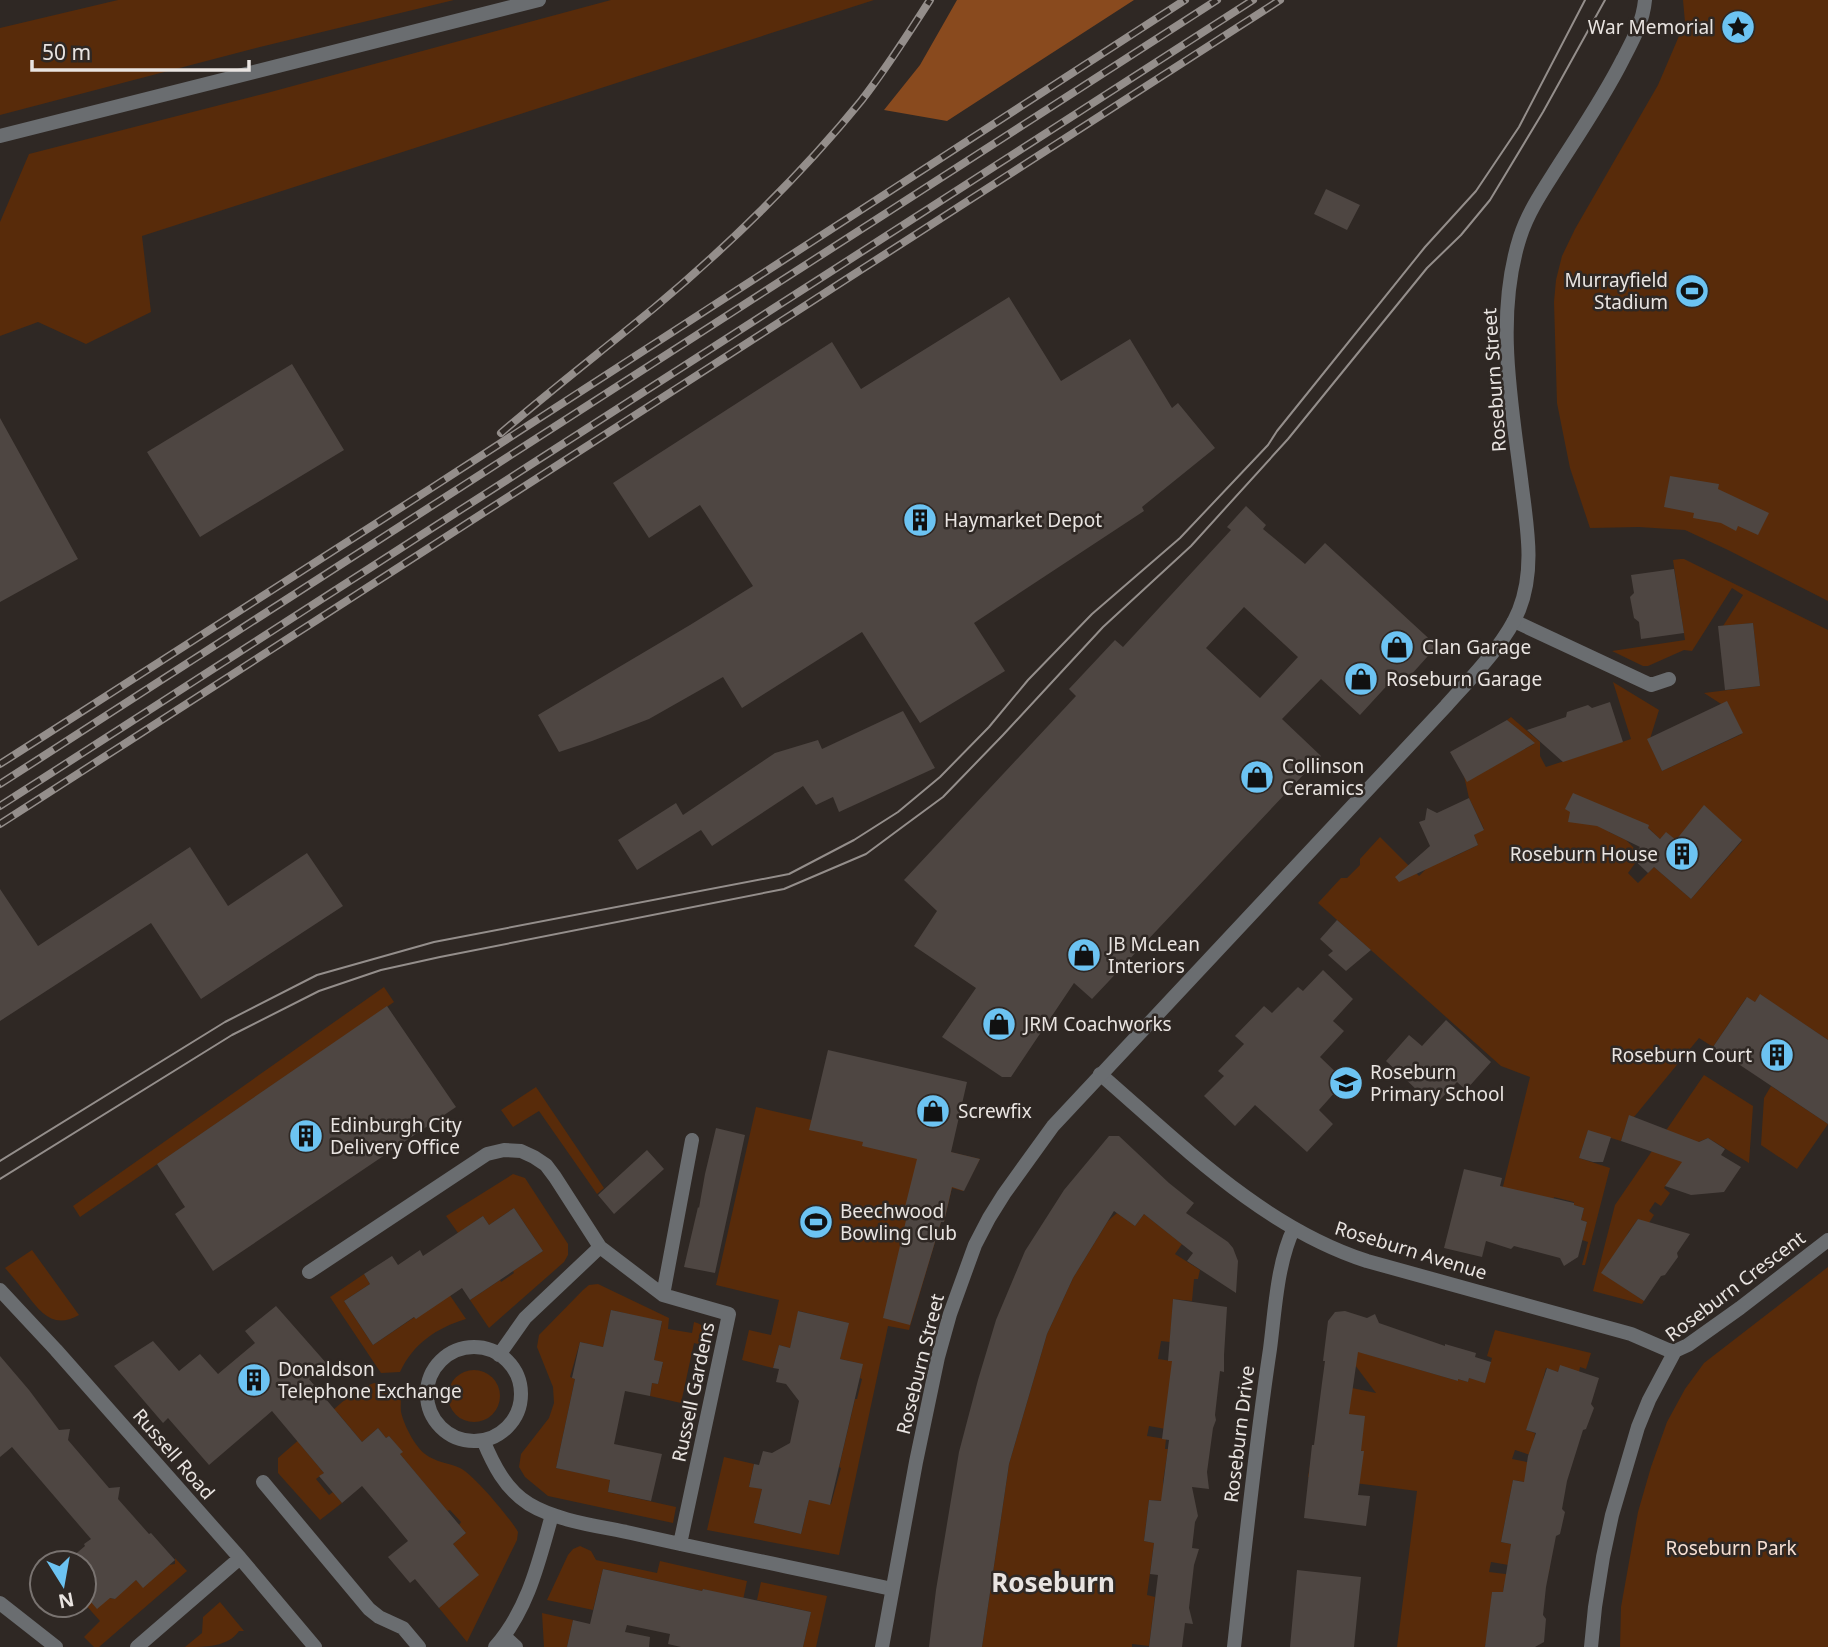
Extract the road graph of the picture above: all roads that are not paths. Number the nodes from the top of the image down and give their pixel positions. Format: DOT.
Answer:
graph roads {
  1 [pos="539,0"];
  2 [pos="1645,0"];
  3 [pos="0,136"];
  4 [pos="1514,621"];
  5 [pos="1670,679"];
  6 [pos="1100,1074"];
  7 [pos="692,1140"];
  8 [pos="1294,1228"];
  9 [pos="1828,1240"];
  10 [pos="600,1247"];
  11 [pos="309,1272"];
  12 [pos="0,1290"];
  13 [pos="663,1295"];
  14 [pos="1675,1351"];
  15 [pos="499,1355"];
  16 [pos="483,1440"];
  17 [pos="263,1482"];
  18 [pos="552,1515"];
  19 [pos="681,1544"];
  20 [pos="240,1558"];
  21 [pos="892,1589"];
  22 [pos="0,1603"];
  23 [pos="505,1643"];
  24 [pos="56,1647"];
  25 [pos="136,1647"];
  26 [pos="315,1647"];
  27 [pos="419,1647"];
  28 [pos="882,1647"];
  29 [pos="1234,1647"];
  30 [pos="1591,1647"];
  1 -- 3 [label="street"];
  2 -- 4 [label="street, Roseburn Street"];
  4 -- 5 [label="street"];
  4 -- 6 [label="street, Roseburn Street"];
  6 -- 8 [label="street, Roseburn Avenue"];
  6 -- 21 [label="street, Roseburn Street"];
  7 -- 13 [label="street"];
  8 -- 14 [label="street, Roseburn Avenue"];
  8 -- 29 [label="street, Roseburn Drive"];
  9 -- 14 [label="street, Roseburn Crescent"];
  10 -- 11 [label="street, Russell Gardens"];
  10 -- 13 [label="street, Russell Gardens"];
  10 -- 15 [label="street"];
  12 -- 20 [label="street, Russell Road"];
  13 -- 19 [label="street, Russell Gardens"];
  14 -- 30 [label="street, Roseburn Crescent"];
  15 -- 16 [label="street"];
  15 -- 16 [label="street"];
  16 -- 18 [label="street"];
  17 -- 27 [label="street"];
  18 -- 19 [label="street"];
  18 -- 23 [label="street"];
  19 -- 21 [label="street"];
  20 -- 25 [label="street"];
  20 -- 26 [label="street, Russell Road"];
  21 -- 28 [label="street, Roseburn Street"];
  22 -- 24 [label="street"];
}
